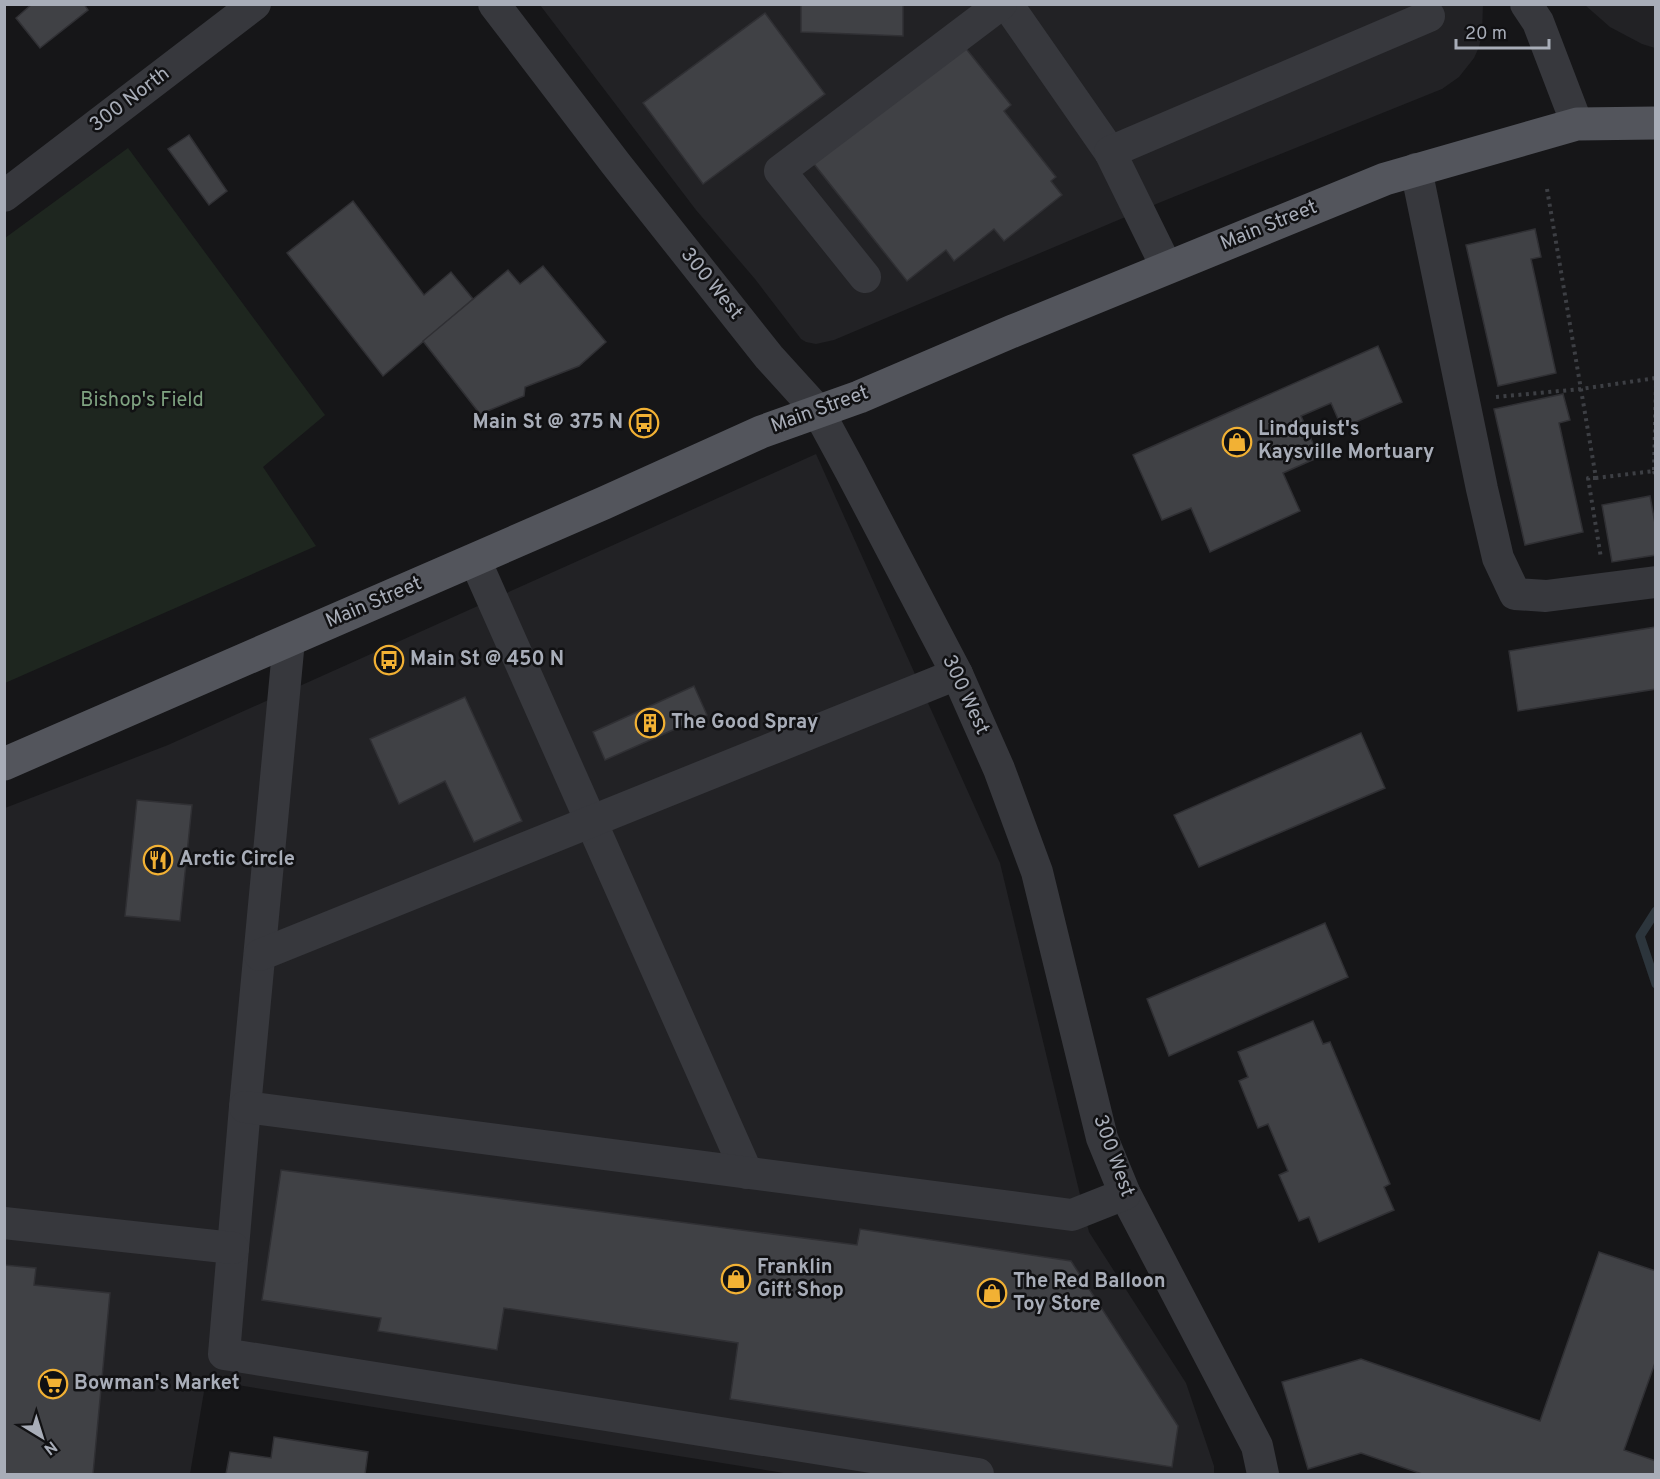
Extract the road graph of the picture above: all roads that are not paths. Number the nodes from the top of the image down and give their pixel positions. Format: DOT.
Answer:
graph roads {
  1 [pos="255,4"];
  2 [pos="494,4"];
  3 [pos="1001,4"];
  4 [pos="1007,4"];
  5 [pos="1526,4"];
  6 [pos="1429,16"];
  7 [pos="1656,123"];
  8 [pos="1577,124"];
  9 [pos="1110,152"];
  10 [pos="1416,169"];
  11 [pos="4,196"];
  12 [pos="1167,268"];
  13 [pos="865,277"];
  14 [pos="818,411"];
  15 [pos="475,560"];
  16 [pos="1656,582"];
  17 [pos="289,640"];
  18 [pos="957,674"];
  19 [pos="4,764"];
  20 [pos="591,822"];
  21 [pos="260,955"];
  22 [pos="245,1107"];
  23 [pos="747,1173"];
  24 [pos="1125,1194"];
  25 [pos="4,1222"];
  26 [pos="233,1248"];
  27 [pos="978,1474"];
  28 [pos="1263,1474"];
  1 -- 11 [label="street, 300 North"];
  2 -- 14 [label="street, 300 West"];
  3 -- 13 [label="street"];
  4 -- 9 [label="street"];
  5 -- 8 [label="street"];
  6 -- 9 [label="street"];
  7 -- 8 [label="main road, Main Street"];
  8 -- 10 [label="main road, Main Street"];
  9 -- 12 [label="street"];
  10 -- 12 [label="main road, Main Street"];
  10 -- 16 [label="street"];
  12 -- 14 [label="main road, Main Street"];
  14 -- 15 [label="main road, Main Street"];
  14 -- 18 [label="street, 300 West"];
  15 -- 17 [label="main road, Main Street"];
  15 -- 20 [label="street"];
  17 -- 19 [label="main road, Main Street"];
  17 -- 21 [label="street"];
  18 -- 20 [label="street"];
  18 -- 24 [label="street, 300 West"];
  20 -- 21 [label="street"];
  20 -- 23 [label="street"];
  21 -- 22 [label="street"];
  22 -- 23 [label="street"];
  22 -- 26 [label="street"];
  23 -- 24 [label="street"];
  24 -- 28 [label="street, 300 West"];
  25 -- 26 [label="street"];
  26 -- 27 [label="street"];
}
